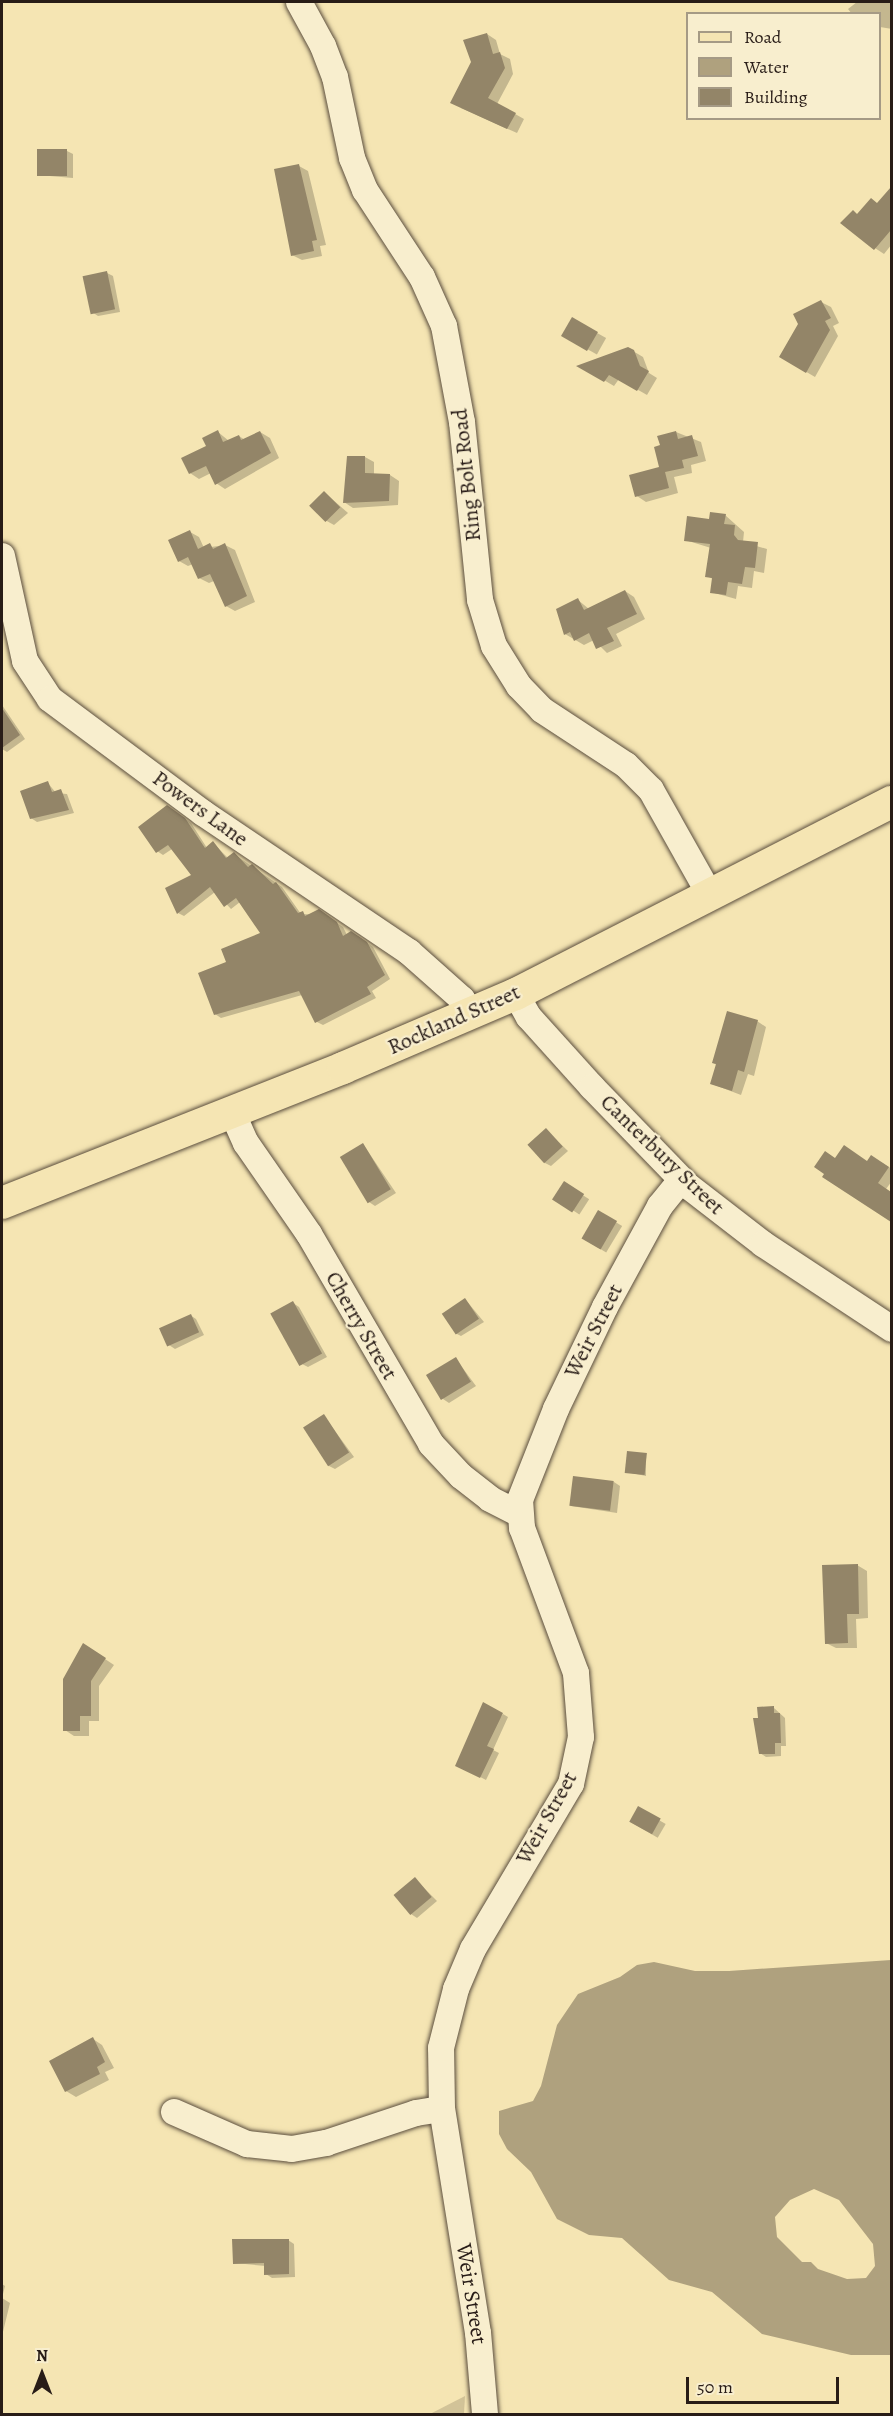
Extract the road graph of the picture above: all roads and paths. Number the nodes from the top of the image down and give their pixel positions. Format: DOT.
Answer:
graph roads {
  1 [pos="299,2"];
  2 [pos="2,555"];
  3 [pos="891,802"];
  4 [pos="710,895"];
  5 [pos="516,994"];
  6 [pos="471,1014"];
  7 [pos="232,1112"];
  8 [pos="681,1180"];
  9 [pos="2,1203"];
  10 [pos="891,1329"];
  11 [pos="519,1514"];
  12 [pos="442,2109"];
  13 [pos="174,2112"];
  14 [pos="485,2415"];
  1 -- 4 [label="street, Ring Bolt Road"];
  2 -- 6 [label="street, Powers Lane"];
  3 -- 4 [label="main road, Rockland Street"];
  4 -- 5 [label="main road, Rockland Street"];
  5 -- 6 [label="main road, Rockland Street"];
  5 -- 8 [label="street, Canterbury Street"];
  6 -- 7 [label="main road, Rockland Street"];
  7 -- 9 [label="main road, Rockland Street"];
  7 -- 11 [label="street, Cherry Street"];
  8 -- 10 [label="street, Canterbury Street"];
  8 -- 11 [label="street, Weir Street"];
  11 -- 12 [label="street, Weir Street"];
  12 -- 13 [label="street"];
  12 -- 14 [label="street, Weir Street"];
}
